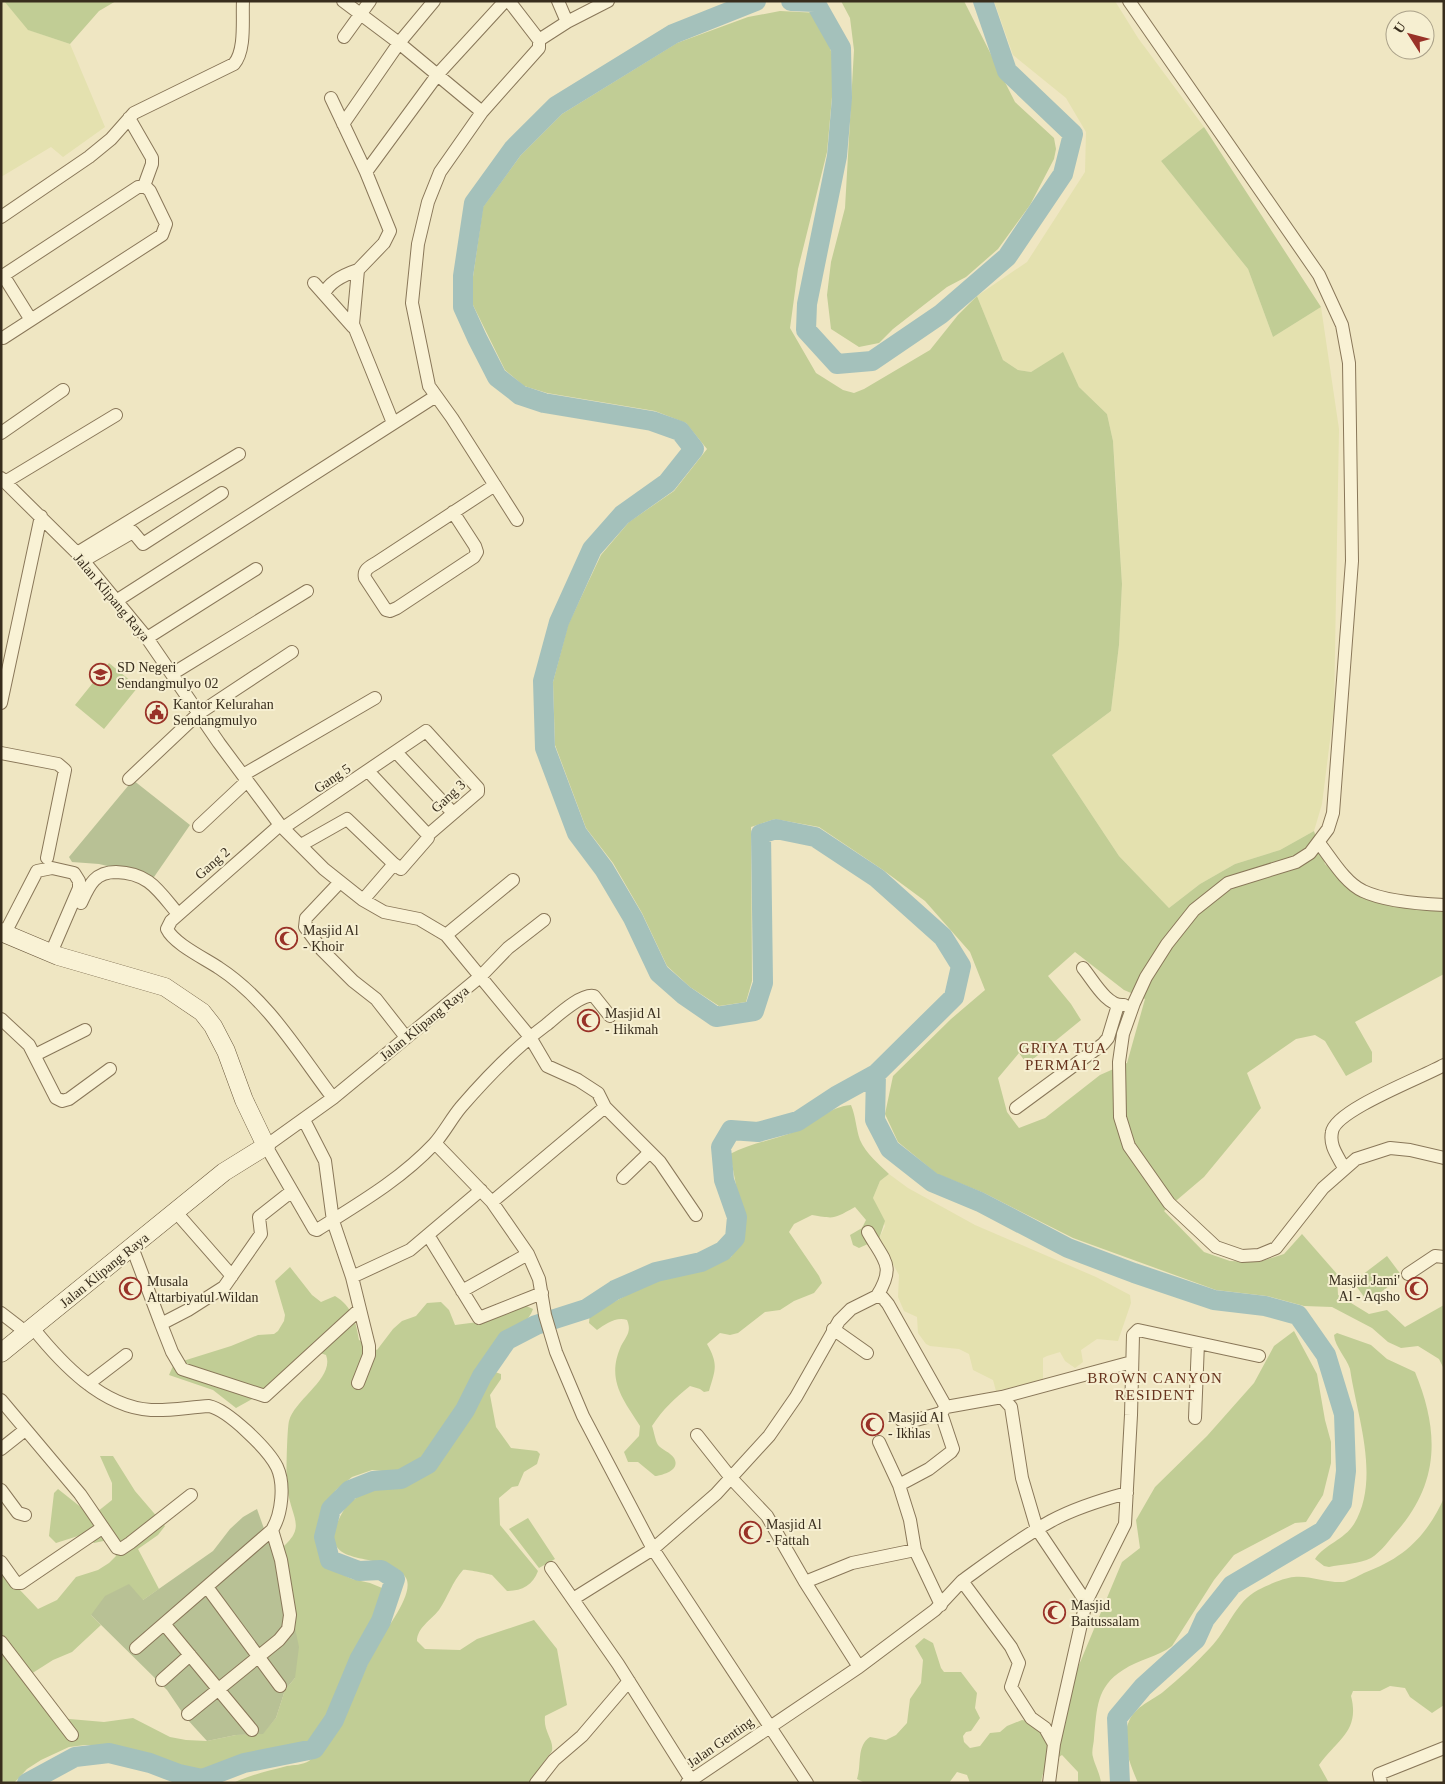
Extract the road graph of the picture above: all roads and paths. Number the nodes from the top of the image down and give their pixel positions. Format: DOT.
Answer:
graph roads {
  1 [pos="243,1"];
  2 [pos="343,1"];
  3 [pos="370,1"];
  4 [pos="434,1"];
  5 [pos="505,1"];
  6 [pos="509,1"];
  7 [pos="558,1"];
  8 [pos="608,1"];
  9 [pos="1129,1"];
  10 [pos="360,14"];
  11 [pos="567,22"];
  12 [pos="344,37"];
  13 [pos="539,40"];
  14 [pos="399,42"];
  15 [pos="438,74"];
  16 [pos="331,98"];
  17 [pos="482,112"];
  18 [pos="129,118"];
  19 [pos="344,124"];
  20 [pos="366,172"];
  21 [pos="144,186"];
  22 [pos="1,217"];
  23 [pos="358,270"];
  24 [pos="2,276"];
  25 [pos="314,283"];
  26 [pos="324,294"];
  27 [pos="31,320"];
  28 [pos="353,327"];
  29 [pos="3,338"];
  30 [pos="63,390"];
  31 [pos="436,396"];
  32 [pos="116,415"];
  33 [pos="393,423"];
  34 [pos="1,434"];
  35 [pos="239,454"];
  36 [pos="3,480"];
  37 [pos="495,485"];
  38 [pos="222,492"];
  39 [pos="453,512"];
  40 [pos="40,516"];
  41 [pos="517,520"];
  42 [pos="80,557"];
  43 [pos="256,569"];
  44 [pos="307,591"];
  45 [pos="116,601"];
  46 [pos="147,638"];
  47 [pos="292,652"];
  48 [pos="172,674"];
  49 [pos="375,698"];
  50 [pos="1,703"];
  51 [pos="198,714"];
  52 [pos="396,752"];
  53 [pos="1,753"];
  54 [pos="368,771"];
  55 [pos="245,778"];
  56 [pos="129,780"];
  57 [pos="453,813"];
  58 [pos="199,826"];
  59 [pos="282,826"];
  60 [pos="428,835"];
  61 [pos="1319,843"];
  62 [pos="301,846"];
  63 [pos="47,858"];
  64 [pos="394,864"];
  65 [pos="513,880"];
  66 [pos="340,882"];
  67 [pos="363,900"];
  68 [pos="1444,905"];
  69 [pos="178,914"];
  70 [pos="544,920"];
  71 [pos="3,932"];
  72 [pos="446,935"];
  73 [pos="55,955"];
  74 [pos="1083,968"];
  75 [pos="481,976"];
  76 [pos="1134,1003"];
  77 [pos="1118,1005"];
  78 [pos="610,1016"];
  79 [pos="1,1019"];
  80 [pos="85,1030"];
  81 [pos="405,1036"];
  82 [pos="530,1037"];
  83 [pos="35,1055"];
  84 [pos="1444,1065"];
  85 [pos="110,1069"];
  86 [pos="333,1098"];
  87 [pos="605,1107"];
  88 [pos="1016,1108"];
  89 [pos="304,1120"];
  90 [pos="435,1143"];
  91 [pos="266,1146"];
  92 [pos="650,1152"];
  93 [pos="1444,1158"];
  94 [pos="1344,1168"];
  95 [pos="623,1178"];
  96 [pos="481,1190"];
  97 [pos="292,1191"];
  98 [pos="492,1202"];
  99 [pos="176,1211"];
  100 [pos="696,1215"];
  101 [pos="333,1221"];
  102 [pos="868,1232"];
  103 [pos="428,1235"];
  104 [pos="132,1247"];
  105 [pos="528,1254"];
  106 [pos="1444,1257"];
  107 [pos="1408,1274"];
  108 [pos="232,1276"];
  109 [pos="352,1277"];
  110 [pos="462,1291"];
  111 [pos="542,1293"];
  112 [pos="877,1296"];
  113 [pos="360,1309"];
  114 [pos="1,1314"];
  115 [pos="161,1324"];
  116 [pos="833,1329"];
  117 [pos="30,1331"];
  118 [pos="1198,1343"];
  119 [pos="1,1353"];
  120 [pos="867,1353"];
  121 [pos="126,1355"];
  122 [pos="1259,1356"];
  123 [pos="1132,1362"];
  124 [pos="358,1383"];
  125 [pos="88,1384"];
  126 [pos="1002,1397"];
  127 [pos="1,1400"];
  128 [pos="944,1410"];
  129 [pos="1195,1418"];
  130 [pos="901,1420"];
  131 [pos="25,1430"];
  132 [pos="698,1435"];
  133 [pos="879,1442"];
  134 [pos="1,1449"];
  135 [pos="731,1478"];
  136 [pos="899,1485"];
  137 [pos="1,1490"];
  138 [pos="1127,1493"];
  139 [pos="191,1495"];
  140 [pos="24,1515"];
  141 [pos="102,1528"];
  142 [pos="1037,1529"];
  143 [pos="272,1530"];
  144 [pos="653,1550"];
  145 [pos="915,1550"];
  146 [pos="1,1562"];
  147 [pos="551,1568"];
  148 [pos="962,1581"];
  149 [pos="805,1582"];
  150 [pos="207,1587"];
  151 [pos="573,1599"];
  152 [pos="1086,1602"];
  153 [pos="941,1605"];
  154 [pos="165,1624"];
  155 [pos="1,1642"];
  156 [pos="136,1648"];
  157 [pos="190,1655"];
  158 [pos="258,1657"];
  159 [pos="859,1666"];
  160 [pos="162,1680"];
  161 [pos="629,1681"];
  162 [pos="280,1686"];
  163 [pos="218,1688"];
  164 [pos="188,1714"];
  165 [pos="770,1724"];
  166 [pos="252,1730"];
  167 [pos="72,1735"];
  168 [pos="1054,1744"];
  169 [pos="1444,1748"];
  170 [pos="1380,1778"];
  171 [pos="690,1782"];
  172 [pos="536,1783"];
  173 [pos="807,1783"];
  174 [pos="1049,1783"];
  1 -- 18 [label="street"];
  2 -- 10 [label="street"];
  3 -- 10 [label="street"];
  4 -- 14 [label="street"];
  5 -- 15 [label="street"];
  6 -- 13 [label="street"];
  7 -- 11 [label="street"];
  8 -- 11 [label="street"];
  9 -- 61 [label="street"];
  10 -- 12 [label="street"];
  10 -- 14 [label="street"];
  11 -- 13 [label="street"];
  13 -- 17 [label="street"];
  14 -- 15 [label="street"];
  14 -- 19 [label="street"];
  15 -- 17 [label="street"];
  15 -- 20 [label="street"];
  16 -- 19 [label="street"];
  17 -- 31 [label="street"];
  18 -- 21 [label="street"];
  18 -- 22 [label="street"];
  19 -- 20 [label="street"];
  20 -- 23 [label="street"];
  21 -- 24 [label="street"];
  21 -- 27 [label="street"];
  23 -- 26 [label="street"];
  23 -- 28 [label="street"];
  24 -- 27 [label="street"];
  25 -- 26 [label="street"];
  26 -- 28 [label="street"];
  27 -- 29 [label="street"];
  28 -- 33 [label="street"];
  30 -- 34 [label="street"];
  31 -- 33 [label="street"];
  31 -- 37 [label="street"];
  32 -- 36 [label="street"];
  33 -- 45 [label="street"];
  35 -- 42 [label="street"];
  36 -- 40 [label="street, Jalan Klipang Raya"];
  37 -- 39 [label="street"];
  37 -- 41 [label="street"];
  38 -- 42 [label="street"];
  39 -- 39 [label="street"];
  40 -- 42 [label="street, Jalan Klipang Raya"];
  40 -- 50 [label="street"];
  42 -- 45 [label="street, Jalan Klipang Raya"];
  43 -- 46 [label="street"];
  44 -- 48 [label="street"];
  45 -- 46 [label="street, Jalan Klipang Raya"];
  46 -- 48 [label="street, Jalan Klipang Raya"];
  47 -- 51 [label="street"];
  48 -- 51 [label="street, Jalan Klipang Raya"];
  49 -- 55 [label="street"];
  51 -- 55 [label="street, Jalan Klipang Raya"];
  51 -- 56 [label="street"];
  52 -- 54 [label="street, Gang 5"];
  52 -- 57 [label="street"];
  52 -- 57 [label="street, Gang 3"];
  53 -- 63 [label="street"];
  54 -- 59 [label="street, Gang 5"];
  54 -- 60 [label="street"];
  55 -- 58 [label="street"];
  55 -- 59 [label="street, Jalan Klipang Raya"];
  57 -- 60 [label="street, Gang 3"];
  59 -- 62 [label="street, Jalan Klipang Raya"];
  59 -- 69 [label="street, Gang 2"];
  60 -- 64 [label="street, Gang 3"];
  61 -- 68 [label="street"];
  61 -- 76 [label="street"];
  62 -- 64 [label="street"];
  62 -- 66 [label="street, Jalan Klipang Raya"];
  64 -- 67 [label="street, Gang 3"];
  65 -- 72 [label="street"];
  66 -- 67 [label="street, Jalan Klipang Raya"];
  66 -- 81 [label="street"];
  67 -- 72 [label="street, Jalan Klipang Raya"];
  69 -- 73 [label="street"];
  69 -- 86 [label="street, Gang 2"];
  70 -- 75 [label="street"];
  71 -- 73 [label="main road"];
  71 -- 73 [label="street"];
  72 -- 75 [label="street, Jalan Klipang Raya"];
  73 -- 91 [label="main road"];
  74 -- 77 [label="street"];
  75 -- 81 [label="street, Jalan Klipang Raya"];
  75 -- 82 [label="street"];
  76 -- 77 [label="street"];
  76 -- 94 [label="street"];
  77 -- 88 [label="street"];
  78 -- 82 [label="street"];
  79 -- 83 [label="street"];
  80 -- 83 [label="street"];
  81 -- 86 [label="street, Jalan Klipang Raya"];
  82 -- 87 [label="street"];
  82 -- 90 [label="street"];
  83 -- 85 [label="street"];
  84 -- 94 [label="street"];
  86 -- 89 [label="street, Jalan Klipang Raya"];
  87 -- 92 [label="street"];
  87 -- 98 [label="street"];
  89 -- 91 [label="street, Jalan Klipang Raya"];
  89 -- 101 [label="street"];
  90 -- 96 [label="street"];
  90 -- 101 [label="street"];
  91 -- 97 [label="street"];
  91 -- 99 [label="main road, Jalan Klipang Raya"];
  92 -- 95 [label="street"];
  92 -- 100 [label="street"];
  93 -- 94 [label="street"];
  96 -- 98 [label="street"];
  96 -- 103 [label="street"];
  97 -- 101 [label="street"];
  97 -- 108 [label="street"];
  98 -- 105 [label="street"];
  99 -- 104 [label="main road, Jalan Klipang Raya"];
  99 -- 108 [label="street"];
  101 -- 109 [label="street"];
  102 -- 112 [label="street"];
  103 -- 109 [label="street"];
  103 -- 110 [label="street"];
  104 -- 115 [label="street"];
  104 -- 117 [label="main road, Jalan Klipang Raya"];
  105 -- 110 [label="street"];
  105 -- 111 [label="street"];
  106 -- 107 [label="street"];
  108 -- 115 [label="street"];
  109 -- 113 [label="street"];
  110 -- 111 [label="street"];
  111 -- 144 [label="street"];
  112 -- 116 [label="street"];
  112 -- 128 [label="street"];
  113 -- 115 [label="street"];
  113 -- 124 [label="street"];
  114 -- 117 [label="street"];
  116 -- 120 [label="street"];
  116 -- 135 [label="street"];
  117 -- 119 [label="main road, Jalan Klipang Raya"];
  117 -- 125 [label="street"];
  118 -- 122 [label="street"];
  118 -- 123 [label="street"];
  118 -- 129 [label="street"];
  121 -- 125 [label="street"];
  123 -- 126 [label="street"];
  123 -- 138 [label="street"];
  125 -- 143 [label="street"];
  126 -- 128 [label="street"];
  126 -- 142 [label="street"];
  127 -- 131 [label="street"];
  128 -- 130 [label="street"];
  128 -- 136 [label="street"];
  131 -- 134 [label="street"];
  131 -- 141 [label="street"];
  132 -- 135 [label="street"];
  133 -- 136 [label="street"];
  135 -- 144 [label="street"];
  135 -- 149 [label="street"];
  136 -- 145 [label="street"];
  137 -- 140 [label="street"];
  138 -- 142 [label="street, Jalan Genting"];
  138 -- 152 [label="street"];
  139 -- 141 [label="street"];
  141 -- 146 [label="street"];
  142 -- 148 [label="street, Jalan Genting"];
  142 -- 152 [label="street"];
  143 -- 150 [label="street"];
  143 -- 158 [label="street"];
  144 -- 151 [label="street"];
  144 -- 165 [label="street"];
  145 -- 149 [label="street"];
  145 -- 153 [label="street"];
  147 -- 151 [label="street"];
  148 -- 153 [label="street, Jalan Genting"];
  148 -- 168 [label="street"];
  149 -- 159 [label="street"];
  150 -- 154 [label="street"];
  150 -- 158 [label="street"];
  151 -- 161 [label="street"];
  152 -- 168 [label="street"];
  153 -- 159 [label="street, Jalan Genting"];
  154 -- 156 [label="street"];
  154 -- 157 [label="street"];
  155 -- 167 [label="street"];
  157 -- 160 [label="street"];
  157 -- 163 [label="street"];
  158 -- 162 [label="street"];
  158 -- 163 [label="street"];
  159 -- 165 [label="street, Jalan Genting"];
  161 -- 171 [label="street"];
  161 -- 172 [label="street"];
  163 -- 164 [label="street"];
  163 -- 166 [label="street"];
  165 -- 171 [label="street, Jalan Genting"];
  165 -- 173 [label="street"];
  168 -- 174 [label="street"];
  169 -- 170 [label="street"];
}
